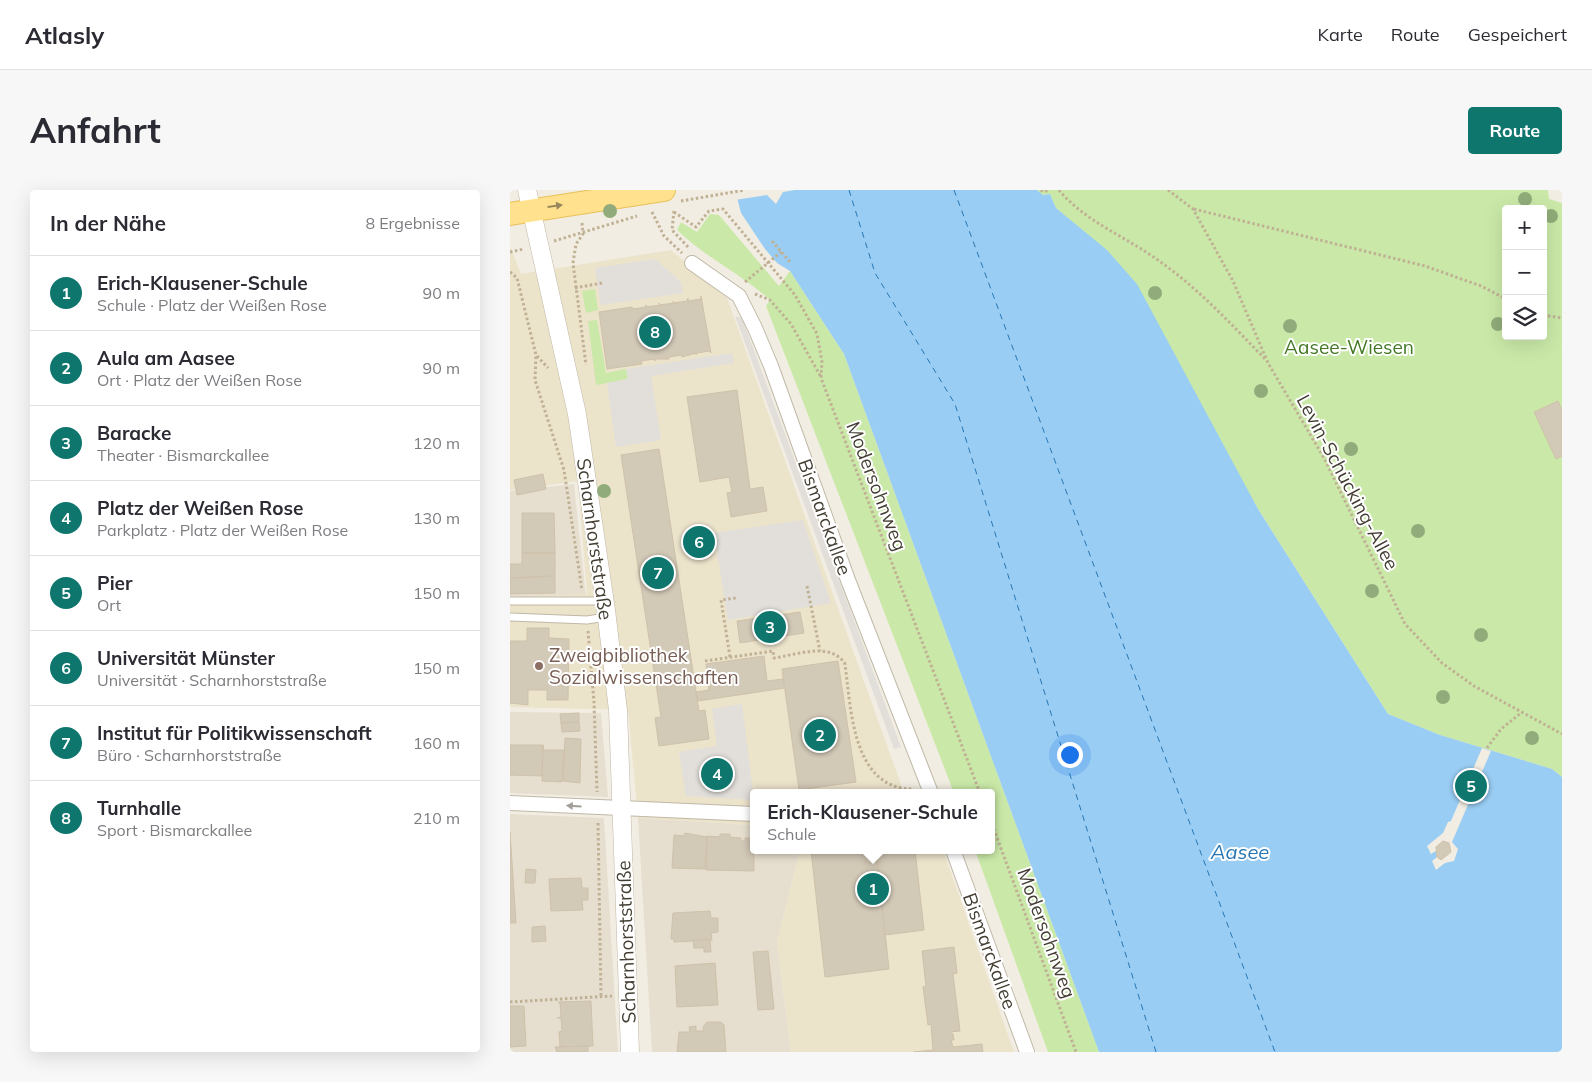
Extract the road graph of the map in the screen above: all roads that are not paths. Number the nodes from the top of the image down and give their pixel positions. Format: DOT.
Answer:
graph roads {
  1 [pos="672,196"];
  2 [pos="523,204"];
  3 [pos="692,263"];
  4 [pos="510,601"];
  5 [pos="606,609"];
  6 [pos="510,616"];
  7 [pos="929,789"];
  8 [pos="510,803"];
  9 [pos="623,808"];
  10 [pos="750,814"];
  11 [pos="954,854"];
  12 [pos="630,1052"];
  13 [pos="1027,1052"];
  2 -- 1 [label="main road, one-way"];
  2 -- 5 [label="street, Scharnhorststraße"];
  3 -- 7 [label="street, Bismarckallee"];
  4 -- 5 [label="lane"];
  5 -- 6 [label="lane"];
  5 -- 9 [label="street, Scharnhorststraße"];
  9 -- 8 [label="street, one-way"];
  9 -- 10 [label="street"];
  9 -- 12 [label="street, Scharnhorststraße"];
  11 -- 13 [label="street, Bismarckallee"];
}
